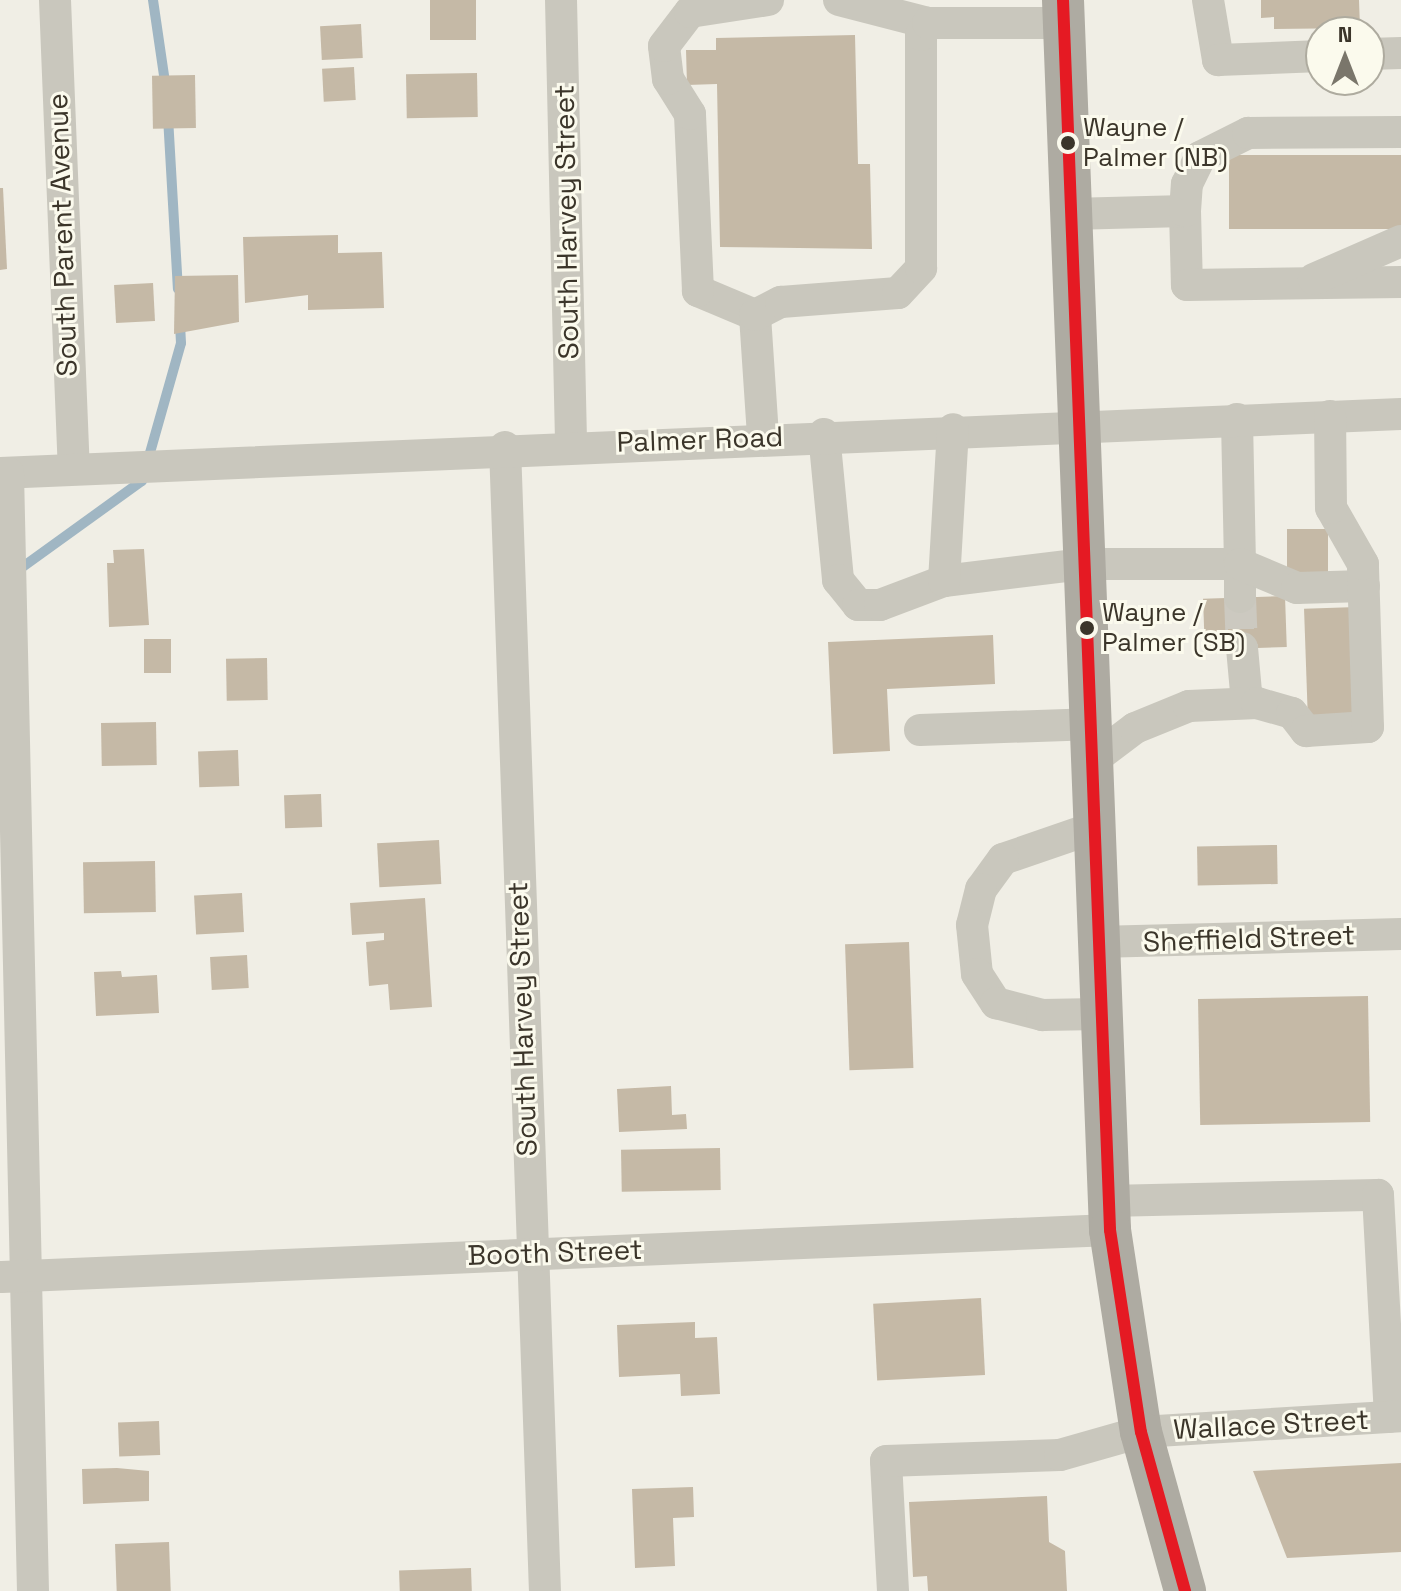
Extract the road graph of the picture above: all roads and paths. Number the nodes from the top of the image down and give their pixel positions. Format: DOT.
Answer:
graph roads {
  1 [pos="55,0"];
  2 [pos="561,0"];
  3 [pos="768,0"];
  4 [pos="839,0"];
  5 [pos="1208,0"];
  6 [pos="1064,11"];
  7 [pos="928,23"];
  8 [pos="1305,57"];
  9 [pos="1401,132"];
  10 [pos="1248,133"];
  11 [pos="1401,147"];
  12 [pos="1185,211"];
  13 [pos="1070,214"];
  14 [pos="1401,241"];
  15 [pos="1353,259"];
  16 [pos="1401,260"];
  17 [pos="1401,282"];
  18 [pos="1308,283"];
  19 [pos="755,315"];
  20 [pos="1401,414"];
  21 [pos="1330,416"];
  22 [pos="1237,419"];
  23 [pos="1076,423"];
  24 [pos="953,429"];
  25 [pos="824,434"];
  26 [pos="763,436"];
  27 [pos="571,444"];
  28 [pos="505,447"];
  29 [pos="74,469"];
  30 [pos="4,473"];
  31 [pos="1082,564"];
  32 [pos="1240,564"];
  33 [pos="944,581"];
  34 [pos="1364,586"];
  35 [pos="1240,597"];
  36 [pos="1242,648"];
  37 [pos="1247,703"];
  38 [pos="920,730"];
  39 [pos="1089,743"];
  40 [pos="1093,828"];
  41 [pos="1401,934"];
  42 [pos="1097,942"];
  43 [pos="1099,1014"];
  44 [pos="1109,1215"];
  45 [pos="532,1252"];
  46 [pos="11,1277"];
  47 [pos="1395,1416"];
  48 [pos="1141,1432"];
  49 [pos="33,1591"];
  50 [pos="545,1591"];
  51 [pos="893,1591"];
  52 [pos="1185,1591"];
  1 -- 29 [label="street, South Parent Avenue"];
  2 -- 27 [label="street, South Harvey Street"];
  3 -- 19 [label="street"];
  4 -- 7 [label="street"];
  5 -- 8 [label="street"];
  6 -- 7 [label="street"];
  6 -- 13 [label="main road"];
  7 -- 19 [label="street"];
  9 -- 10 [label="street"];
  10 -- 11 [label="street"];
  10 -- 12 [label="street"];
  12 -- 13 [label="street"];
  12 -- 18 [label="street"];
  13 -- 23 [label="main road"];
  14 -- 15 [label="street"];
  15 -- 16 [label="street"];
  15 -- 18 [label="street"];
  17 -- 18 [label="street"];
  19 -- 26 [label="street"];
  20 -- 21 [label="street, Palmer Road"];
  21 -- 22 [label="street, Palmer Road"];
  21 -- 34 [label="street"];
  22 -- 23 [label="street, Palmer Road"];
  22 -- 32 [label="street"];
  23 -- 24 [label="street, Palmer Road"];
  23 -- 31 [label="main road"];
  24 -- 25 [label="street, Palmer Road"];
  24 -- 33 [label="street"];
  25 -- 26 [label="street, Palmer Road"];
  25 -- 33 [label="street"];
  26 -- 27 [label="street, Palmer Road"];
  27 -- 28 [label="street, Palmer Road"];
  28 -- 29 [label="street, Palmer Road"];
  28 -- 45 [label="street, South Harvey Street"];
  29 -- 30 [label="street, Palmer Road"];
  30 -- 46 [label="street"];
  31 -- 32 [label="street"];
  31 -- 33 [label="street"];
  31 -- 39 [label="main road"];
  32 -- 34 [label="street"];
  32 -- 35 [label="street"];
  34 -- 37 [label="street"];
  36 -- 37 [label="street"];
  37 -- 39 [label="street"];
  38 -- 39 [label="street"];
  39 -- 40 [label="main road"];
  40 -- 42 [label="main road"];
  40 -- 43 [label="street"];
  41 -- 42 [label="street, Sheffield Street"];
  42 -- 43 [label="main road"];
  43 -- 44 [label="main road"];
  44 -- 45 [label="street, Booth Street"];
  44 -- 47 [label="street, Booth Street"];
  44 -- 48 [label="main road"];
  45 -- 46 [label="street, Booth Street"];
  45 -- 50 [label="street, South Harvey Street"];
  46 -- 49 [label="street"];
  47 -- 48 [label="street, Wallace Street"];
  48 -- 51 [label="street, Wallace Street"];
  48 -- 52 [label="main road"];
}
